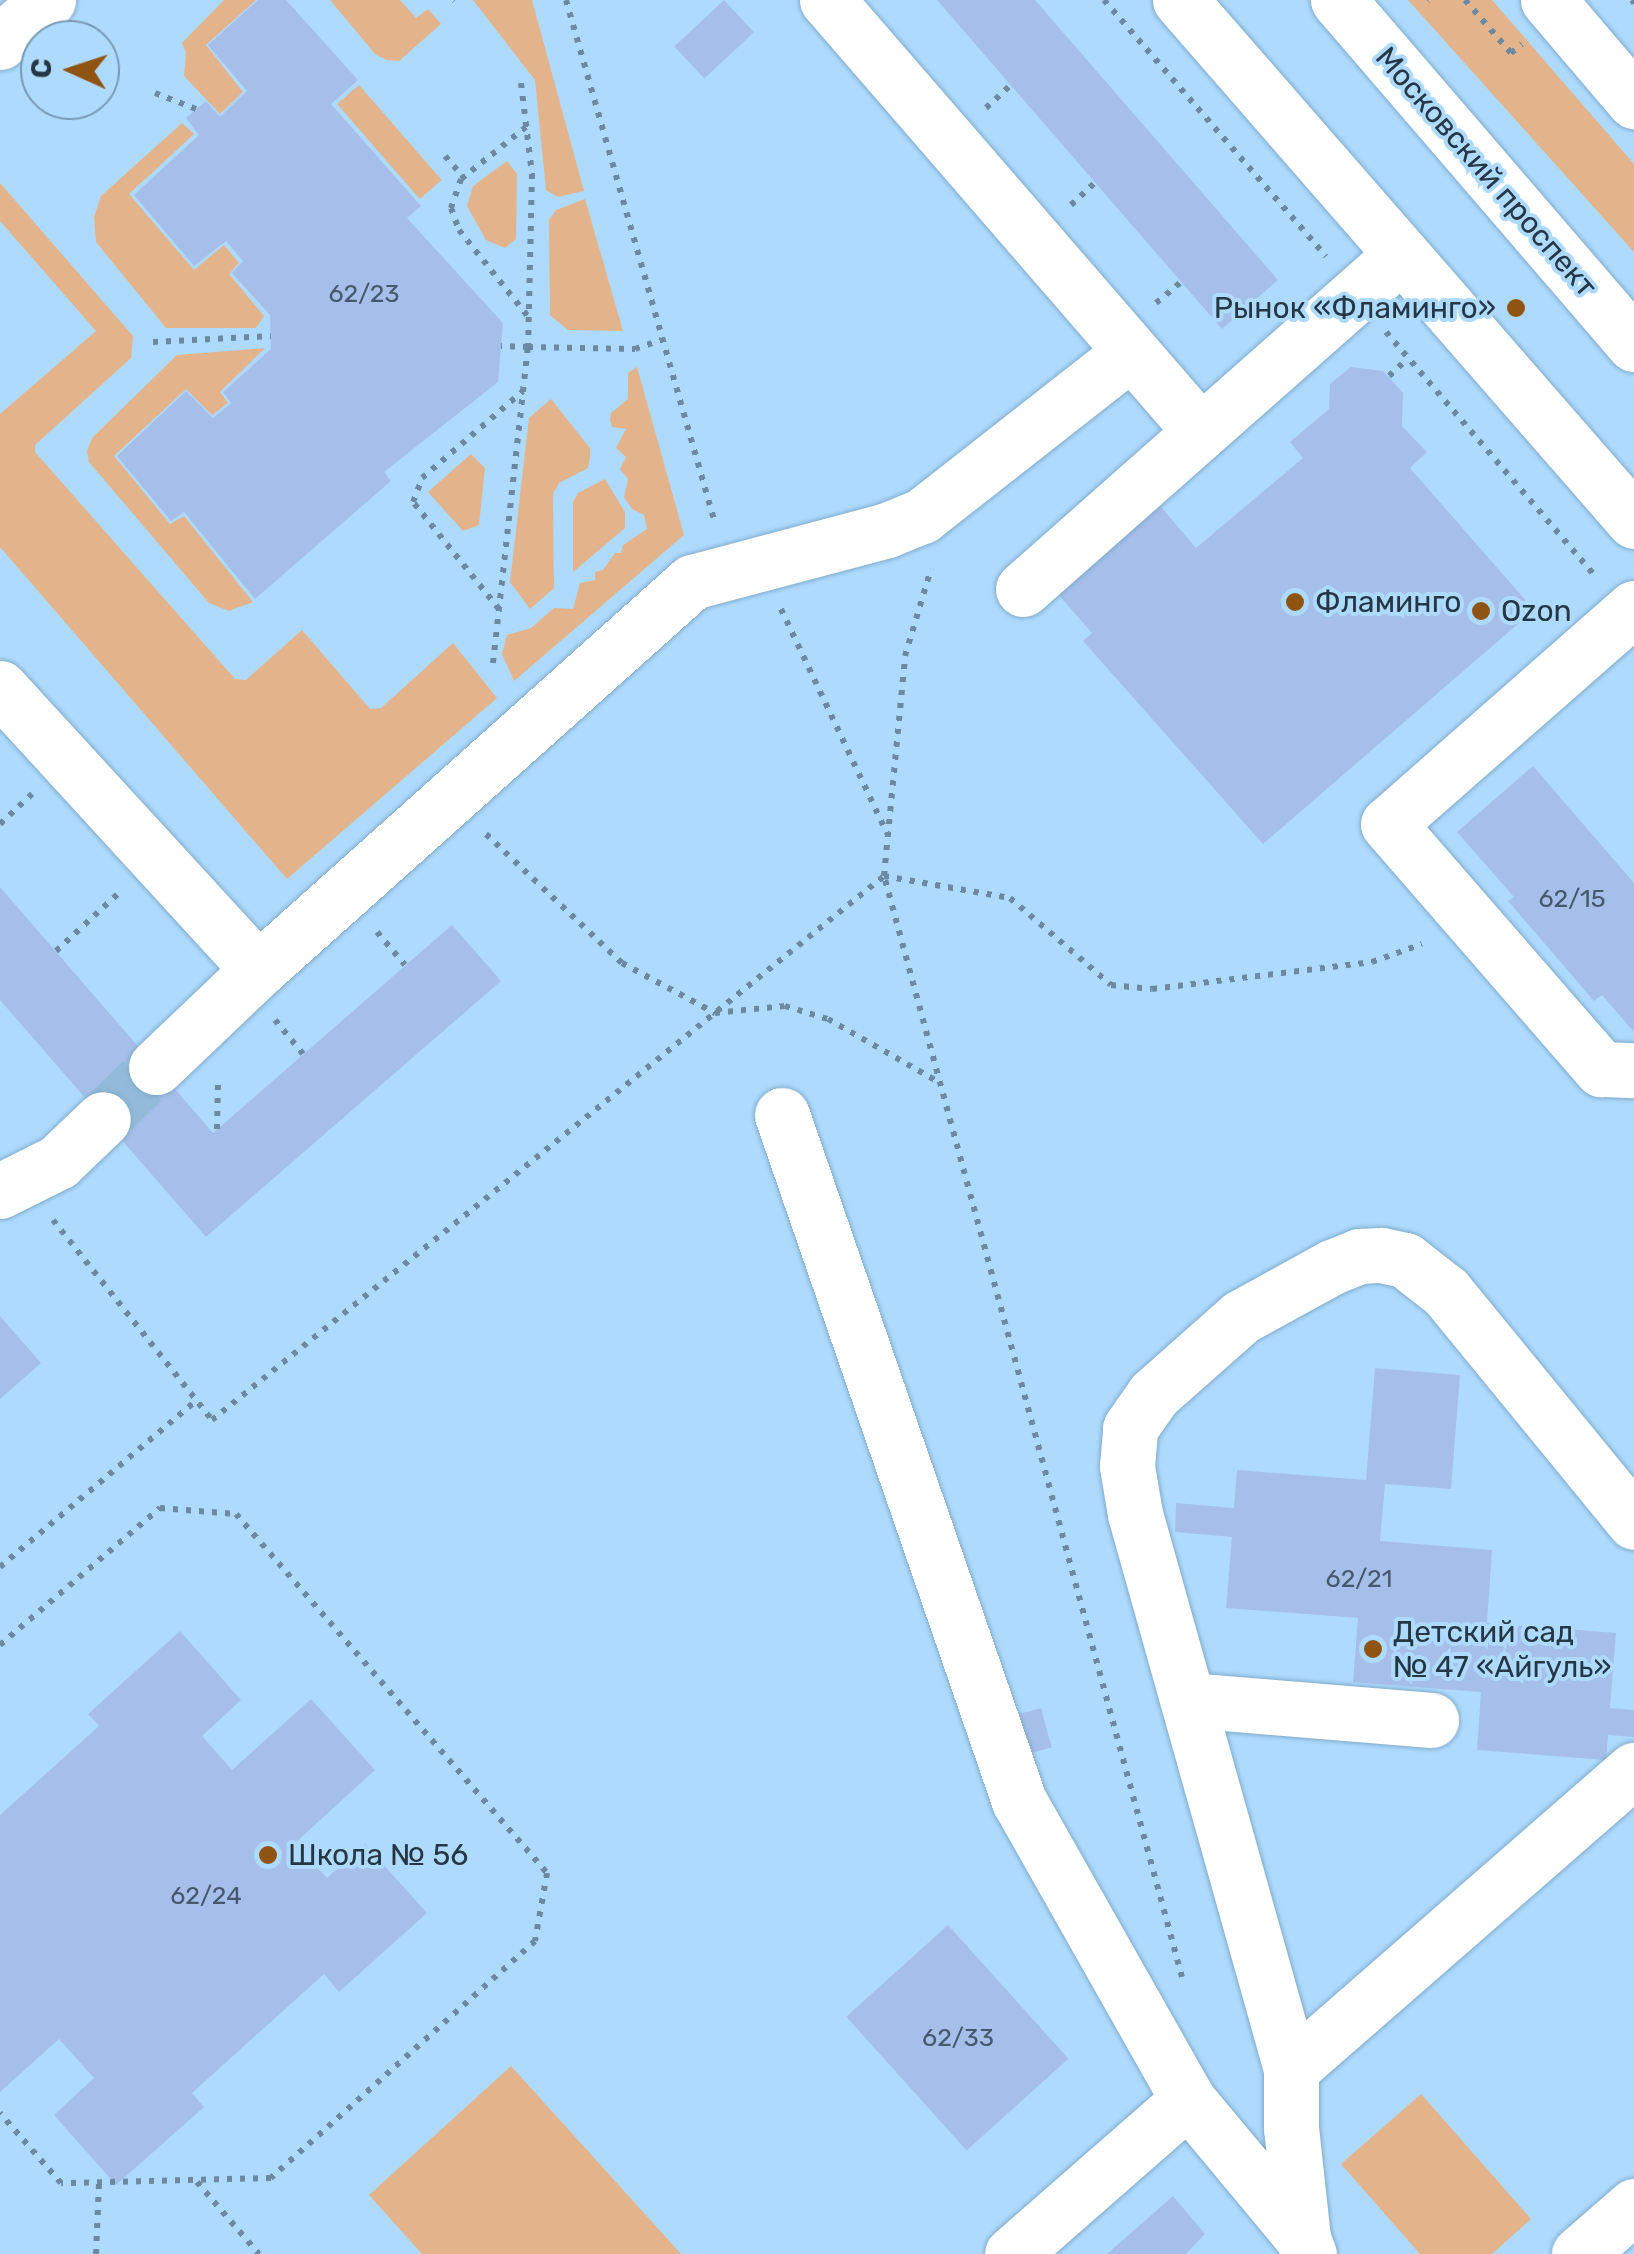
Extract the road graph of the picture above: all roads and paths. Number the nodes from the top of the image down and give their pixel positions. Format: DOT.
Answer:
graph roads {
  1 [pos="48,0"];
  2 [pos="566,0"];
  3 [pos="827,0"];
  4 [pos="1180,0"];
  5 [pos="1338,0"];
  6 [pos="1465,0"];
  7 [pos="1540,18"];
  8 [pos="0,42"];
  9 [pos="521,83"];
  10 [pos="155,94"];
  11 [pos="1634,101"];
  12 [pos="196,109"];
  13 [pos="527,126"];
  14 [pos="445,156"];
  15 [pos="463,177"];
  16 [pos="1401,255"];
  17 [pos="530,320"];
  18 [pos="271,336"];
  19 [pos="662,340"];
  20 [pos="153,342"];
  21 [pos="1634,344"];
  22 [pos="501,346"];
  23 [pos="528,347"];
  24 [pos="1130,353"];
  25 [pos="1406,360"];
  26 [pos="1389,376"];
  27 [pos="524,390"];
  28 [pos="1201,432"];
  29 [pos="1634,521"];
  30 [pos="934,559"];
  31 [pos="744,568"];
  32 [pos="1023,589"];
  33 [pos="1634,608"];
  34 [pos="500,609"];
  35 [pos="494,662"];
  36 [pos="0,688"];
  37 [pos="449,799"];
  38 [pos="888,834"];
  39 [pos="157,859"];
  40 [pos="884,876"];
  41 [pos="1475,924"];
  42 [pos="56,952"];
  43 [pos="258,970"];
  44 [pos="716,1013"];
  45 [pos="156,1067"];
  46 [pos="1634,1070"];
  47 [pos="940,1083"];
  48 [pos="782,1115"];
  49 [pos="103,1119"];
  50 [pos="10,1185"];
  51 [pos="196,1401"];
  52 [pos="1634,1522"];
  53 [pos="0,1567"];
  54 [pos="0,1645"];
  55 [pos="1188,1700"];
  56 [pos="1431,1720"];
  57 [pos="1634,1770"];
  58 [pos="1186,1995"];
  59 [pos="1291,2069"];
  60 [pos="1188,2100"];
  61 [pos="0,2113"];
  62 [pos="196,2180"];
  63 [pos="98,2182"];
  64 [pos="1634,2206"];
  65 [pos="1306,2246"];
  66 [pos="96,2254"];
  67 [pos="259,2254"];
  68 [pos="1012,2254"];
  69 [pos="1579,2254"];
  1 -- 8 [label="street"];
  2 -- 19 [label="path"];
  3 -- 24 [label="street"];
  4 -- 16 [label="street"];
  5 -- 21 [label="street, Московский проспект"];
  6 -- 7 [label="path"];
  7 -- 11 [label="street"];
  9 -- 13 [label="path"];
  10 -- 12 [label="path"];
  13 -- 15 [label="path"];
  13 -- 17 [label="path"];
  14 -- 15 [label="path"];
  15 -- 17 [label="path"];
  16 -- 28 [label="street"];
  16 -- 29 [label="street"];
  17 -- 23 [label="path"];
  18 -- 20 [label="path"];
  19 -- 23 [label="path"];
  19 -- 31 [label="path"];
  22 -- 23 [label="path"];
  23 -- 27 [label="path"];
  24 -- 28 [label="street"];
  24 -- 31 [label="street"];
  25 -- 26 [label="path"];
  27 -- 34 [label="path"];
  27 -- 34 [label="path"];
  28 -- 32 [label="street"];
  30 -- 38 [label="path"];
  31 -- 37 [label="street"];
  31 -- 38 [label="path"];
  33 -- 41 [label="street"];
  34 -- 35 [label="path"];
  36 -- 39 [label="street"];
  37 -- 43 [label="street"];
  37 -- 44 [label="path"];
  38 -- 40 [label="path"];
  39 -- 42 [label="path"];
  39 -- 43 [label="street"];
  40 -- 41 [label="path"];
  40 -- 44 [label="path"];
  40 -- 47 [label="path"];
  41 -- 46 [label="street"];
  43 -- 45 [label="street"];
  44 -- 47 [label="path"];
  44 -- 51 [label="path"];
  47 -- 58 [label="path"];
  48 -- 60 [label="street"];
  49 -- 50 [label="street"];
  50 -- 51 [label="path"];
  51 -- 53 [label="path"];
  52 -- 55 [label="street"];
  54 -- 62 [label="path"];
  55 -- 56 [label="street"];
  55 -- 59 [label="street"];
  57 -- 59 [label="street"];
  59 -- 65 [label="street"];
  60 -- 65 [label="street"];
  60 -- 68 [label="street"];
  61 -- 63 [label="path"];
  62 -- 63 [label="path"];
  62 -- 67 [label="path"];
  63 -- 66 [label="path"];
  64 -- 69 [label="street"];
}
